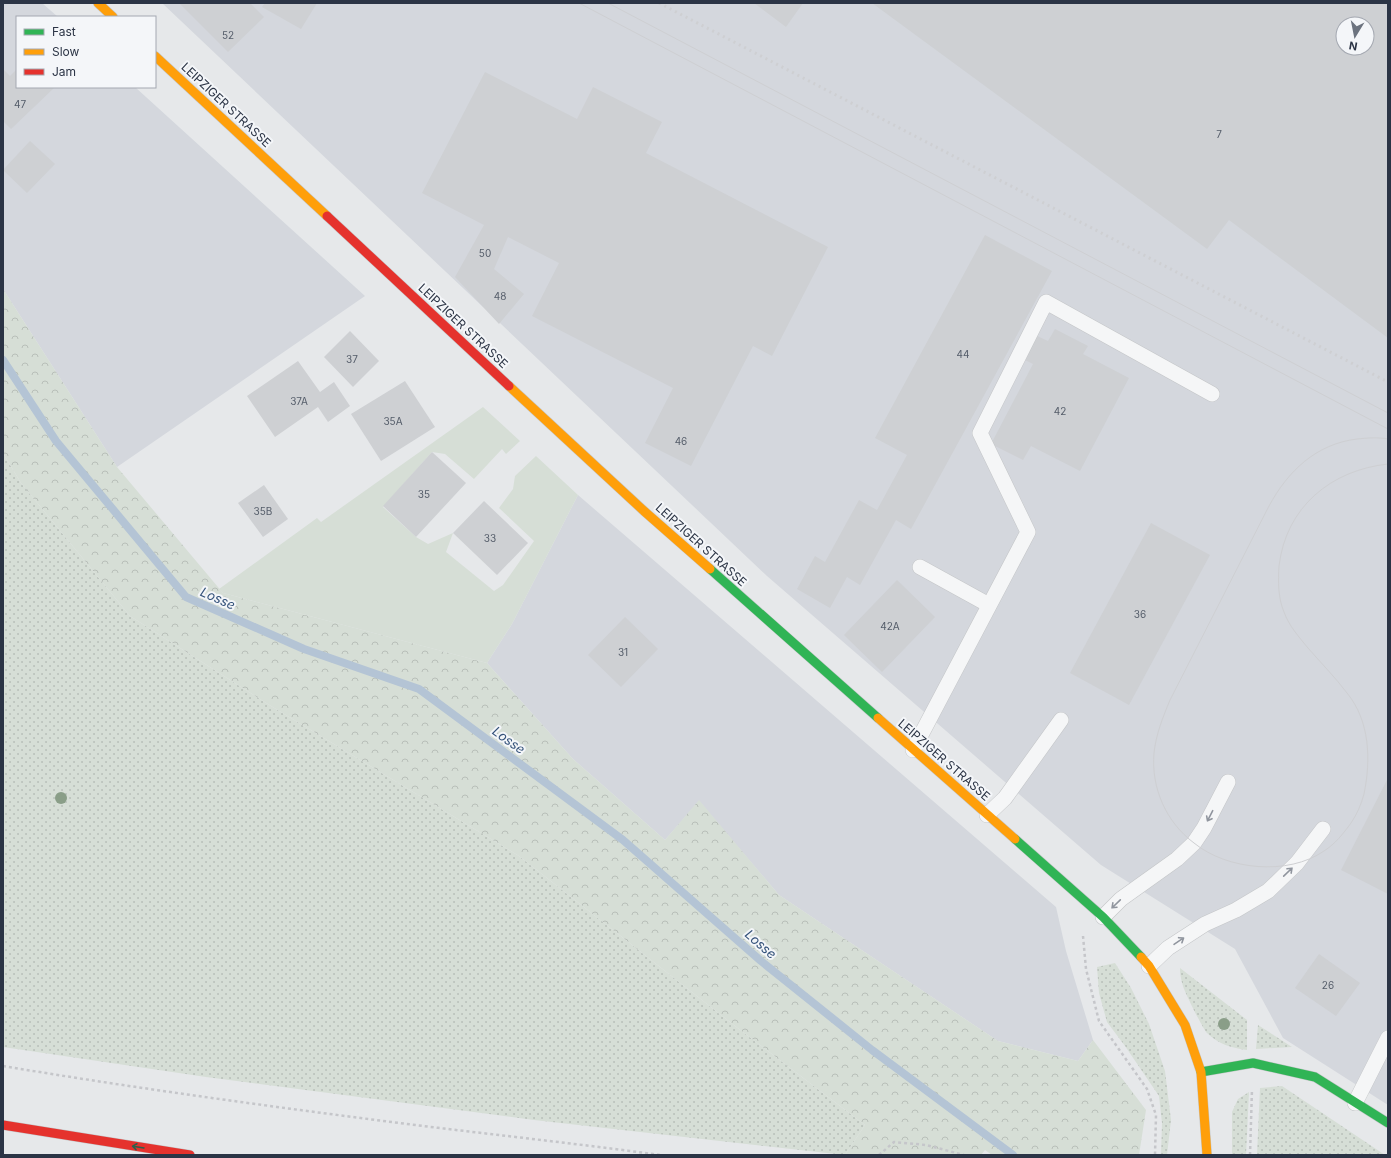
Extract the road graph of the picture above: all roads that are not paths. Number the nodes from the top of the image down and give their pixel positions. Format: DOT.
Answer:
graph roads {
  1 [pos="98,3"];
  2 [pos="112,16"];
  3 [pos="156,57"];
  4 [pos="1212,394"];
  5 [pos="920,567"];
  6 [pos="989,605"];
  7 [pos="1061,720"];
  8 [pos="913,750"];
  9 [pos="1228,782"];
  10 [pos="987,815"];
  11 [pos="1323,829"];
  12 [pos="1103,917"];
  13 [pos="1149,966"];
  14 [pos="1388,1038"];
  15 [pos="1201,1072"];
  16 [pos="1355,1103"];
  17 [pos="1204,1118"];
  18 [pos="1388,1123"];
  19 [pos="3,1125"];
  20 [pos="1197,1140"];
  21 [pos="190,1155"];
  22 [pos="1207,1155"];
  1 -- 2 [label="main road"];
  3 -- 8 [label="main road, LEIPZIGER STRASSE"];
  4 -- 6 [label="lane"];
  5 -- 6 [label="lane"];
  6 -- 8 [label="lane"];
  7 -- 10 [label="lane"];
  8 -- 10 [label="main road, LEIPZIGER STRASSE"];
  9 -- 12 [label="lane, one-way"];
  10 -- 12 [label="main road, LEIPZIGER STRASSE"];
  13 -- 11 [label="lane, one-way"];
  12 -- 13 [label="main road, LEIPZIGER STRASSE"];
  13 -- 15 [label="main road, LEIPZIGER STRASSE"];
  14 -- 16 [label="lane"];
  15 -- 16 [label="main road"];
  15 -- 17 [label="main road, LEIPZIGER STRASSE"];
  16 -- 18 [label="main road"];
  17 -- 20 [label="main road, LEIPZIGER STRASSE"];
  17 -- 22 [label="main road, LEIPZIGER STRASSE"];
  21 -- 19 [label="main road, one-way"];
}
